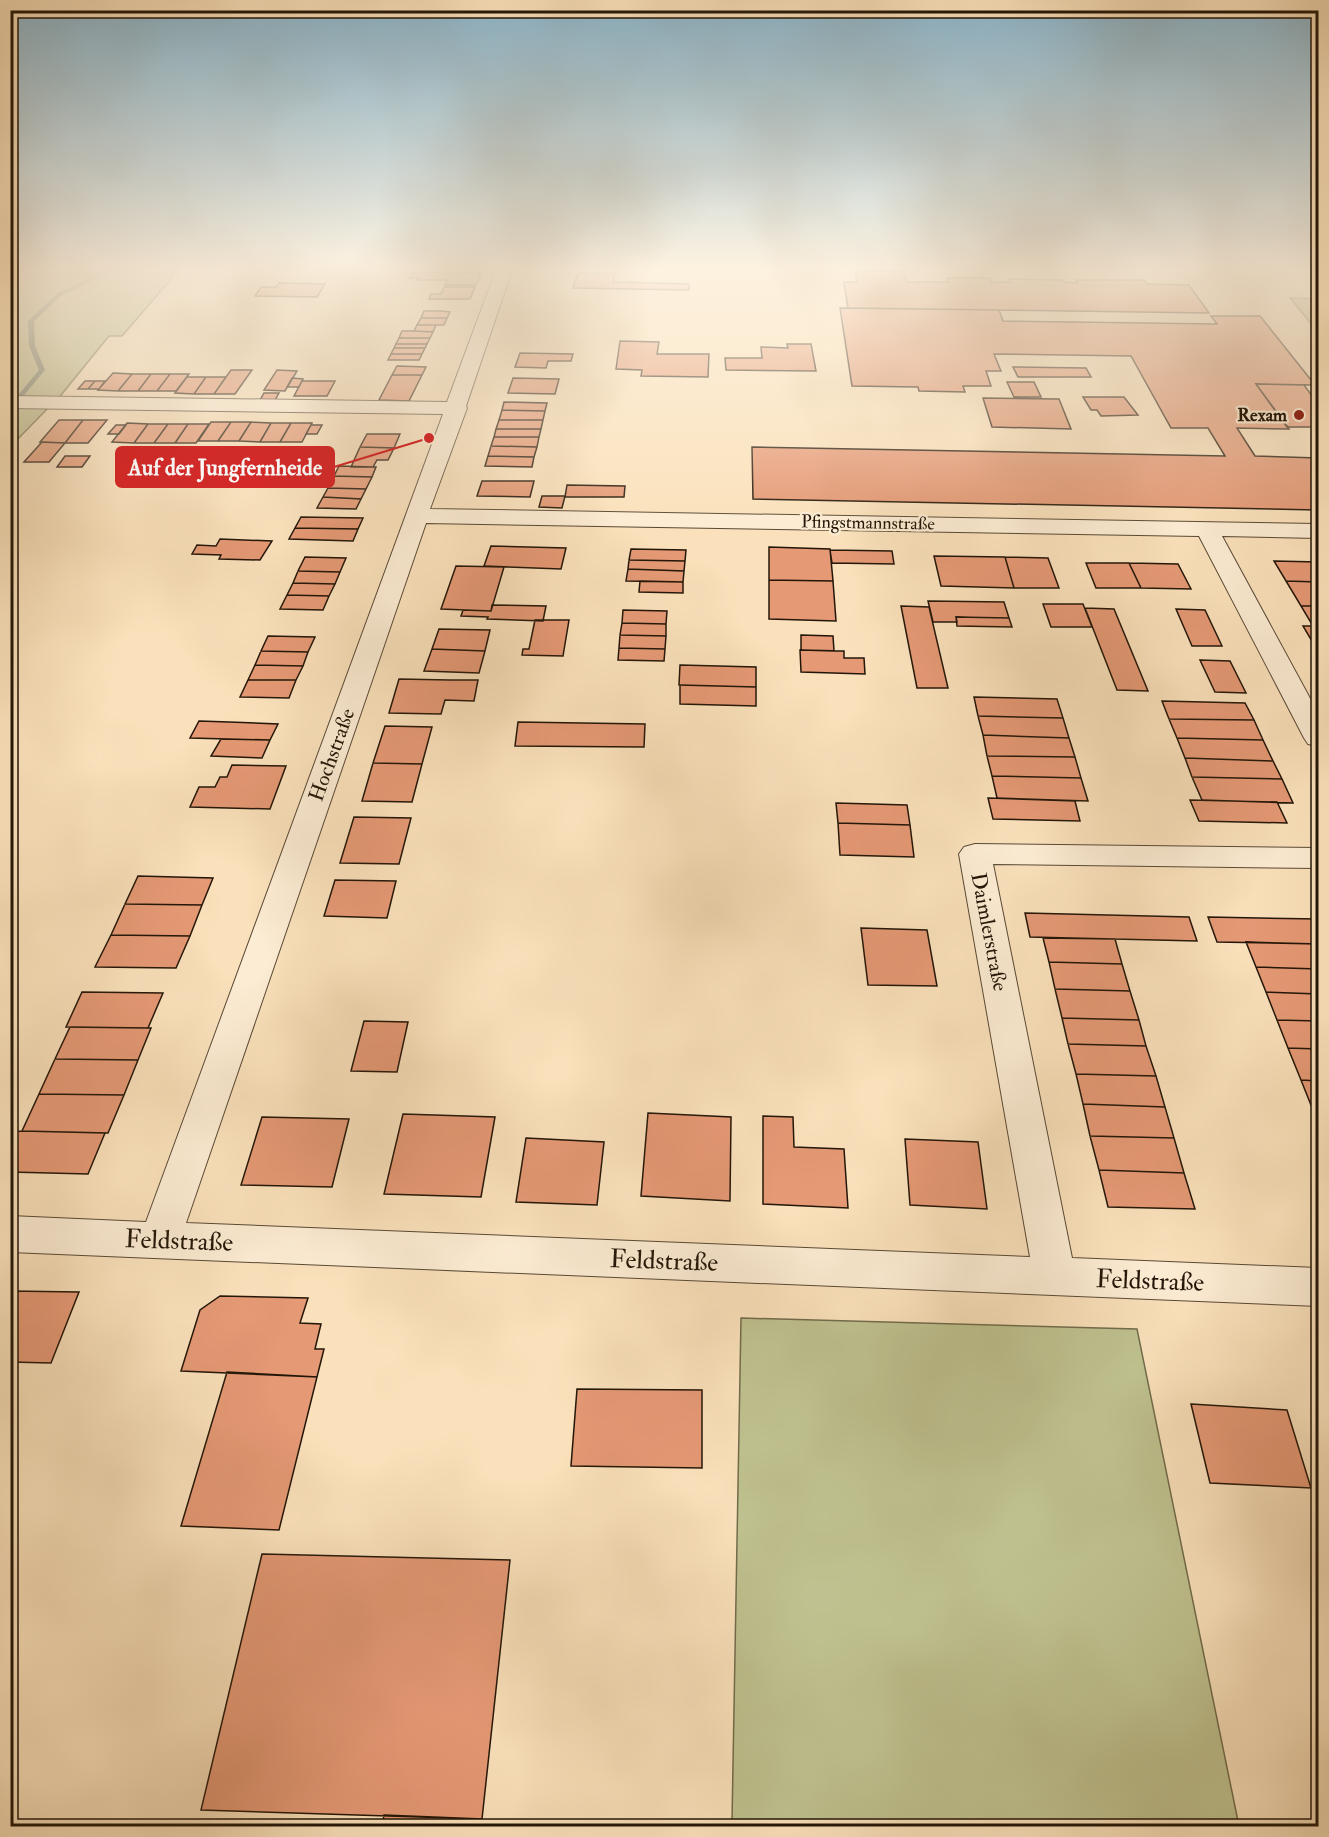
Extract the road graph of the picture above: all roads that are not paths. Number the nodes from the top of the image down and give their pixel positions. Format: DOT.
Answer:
graph roads {
  1 [pos="475,356"];
  2 [pos="10,402"];
  3 [pos="457,408"];
  4 [pos="417,516"];
  5 [pos="1207,529"];
  6 [pos="1318,531"];
  7 [pos="1318,738"];
  8 [pos="1318,858"];
  9 [pos="10,1234"];
  10 [pos="160,1240"];
  11 [pos="1055,1277"];
  12 [pos="1318,1287"];
  1 -- 3 [label="street, Hochstraße"];
  2 -- 3 [label="street"];
  3 -- 4 [label="street, Hochstraße"];
  4 -- 5 [label="street, Pfingstmannstraße"];
  4 -- 10 [label="street, Hochstraße"];
  5 -- 6 [label="street, Pfingstmannstraße"];
  5 -- 7 [label="street"];
  8 -- 11 [label="street, Daimlerstraße"];
  9 -- 10 [label="street, Feldstraße"];
  10 -- 11 [label="street, Feldstraße"];
  11 -- 12 [label="street, Feldstraße"];
}
